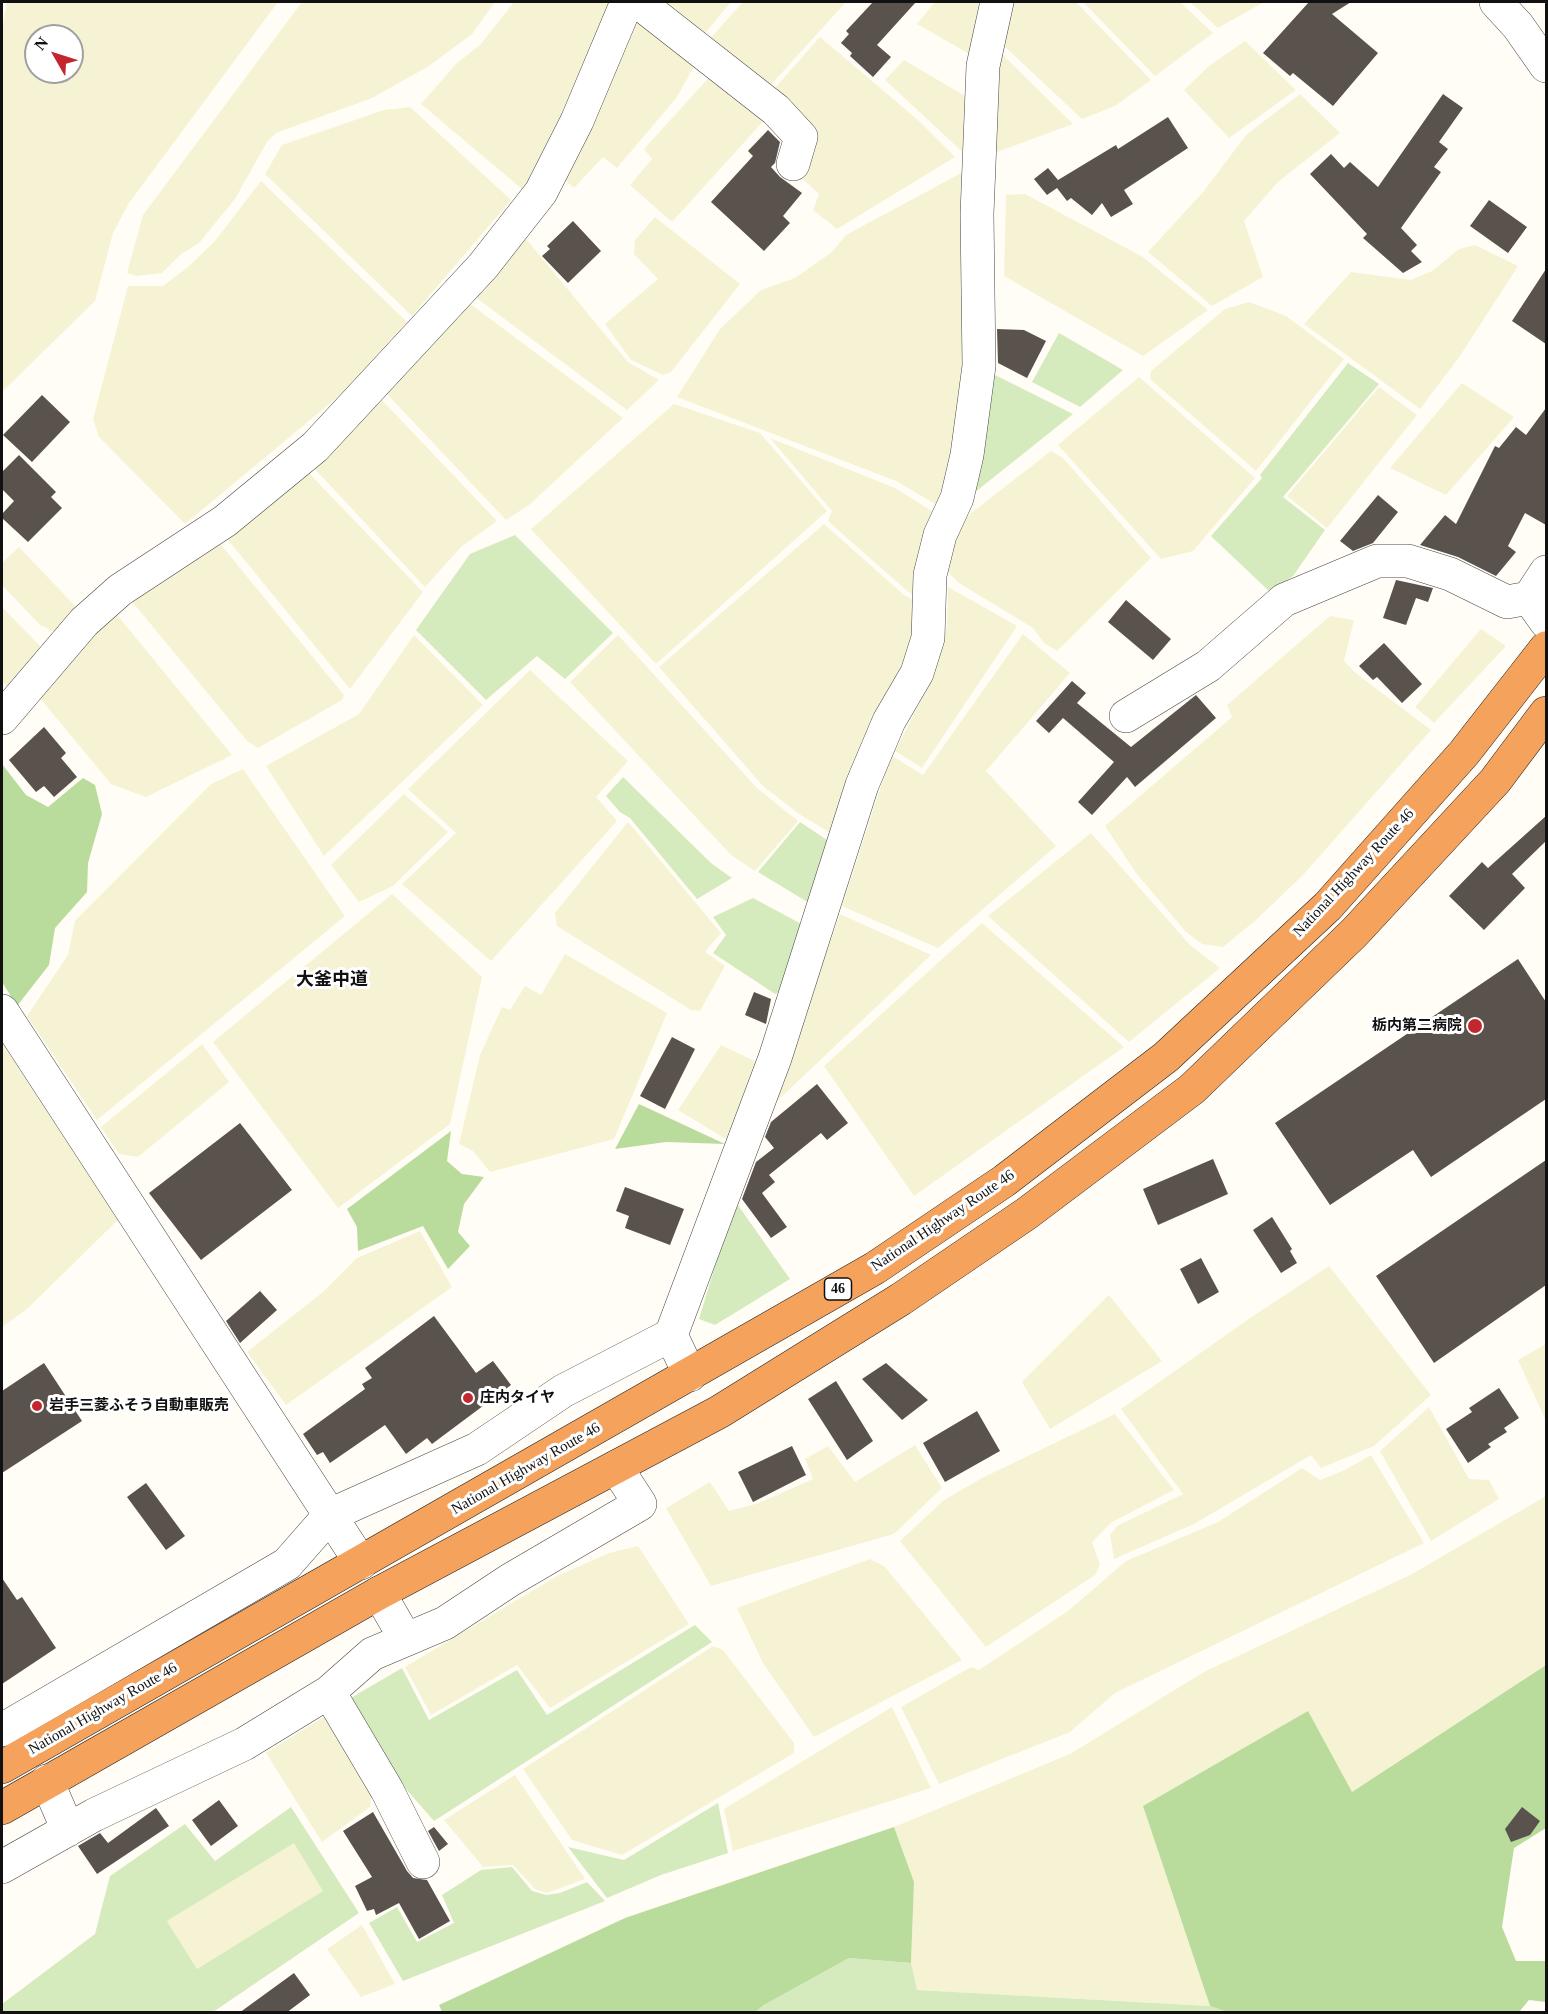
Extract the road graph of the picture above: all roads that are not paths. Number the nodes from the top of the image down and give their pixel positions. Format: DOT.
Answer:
graph roads {
  1 [pos="627,2"];
  2 [pos="634,2"];
  3 [pos="997,2"];
  4 [pos="1496,2"];
  5 [pos="1546,66"];
  6 [pos="793,164"];
  7 [pos="1546,572"];
  8 [pos="1538,610"];
  9 [pos="1546,648"];
  10 [pos="1546,712"];
  11 [pos="1126,716"];
  12 [pos="2,718"];
  13 [pos="2,1011"];
  14 [pos="671,1335"];
  15 [pos="690,1375"];
  16 [pos="616,1467"];
  17 [pos="330,1515"];
  18 [pos="361,1563"];
  19 [pos="379,1593"];
  20 [pos="405,1638"];
  21 [pos="329,1692"];
  22 [pos="2,1730"];
  23 [pos="2,1767"];
  24 [pos="47,1781"];
  25 [pos="2,1808"];
  26 [pos="68,1830"];
  27 [pos="423,1862"];
  28 [pos="2,1867"];
  1 -- 12 [label="street"];
  2 -- 6 [label="street"];
  3 -- 14 [label="street"];
  4 -- 5 [label="street"];
  7 -- 8 [label="street"];
  8 -- 11 [label="street"];
  9 -- 15 [label="highway, National Highway Route 46 / 46"];
  10 -- 16 [label="highway"];
  13 -- 17 [label="street"];
  14 -- 15 [label="street"];
  14 -- 17 [label="street"];
  15 -- 18 [label="highway, National Highway Route 46 / 46"];
  16 -- 19 [label="highway"];
  16 -- 20 [label="street"];
  17 -- 18 [label="street"];
  17 -- 22 [label="street"];
  18 -- 23 [label="highway, National Highway Route 46 / 46"];
  19 -- 20 [label="street"];
  19 -- 24 [label="highway"];
  20 -- 21 [label="street"];
  21 -- 26 [label="street"];
  21 -- 27 [label="street"];
  24 -- 25 [label="highway"];
  24 -- 26 [label="street"];
  26 -- 28 [label="street"];
}
